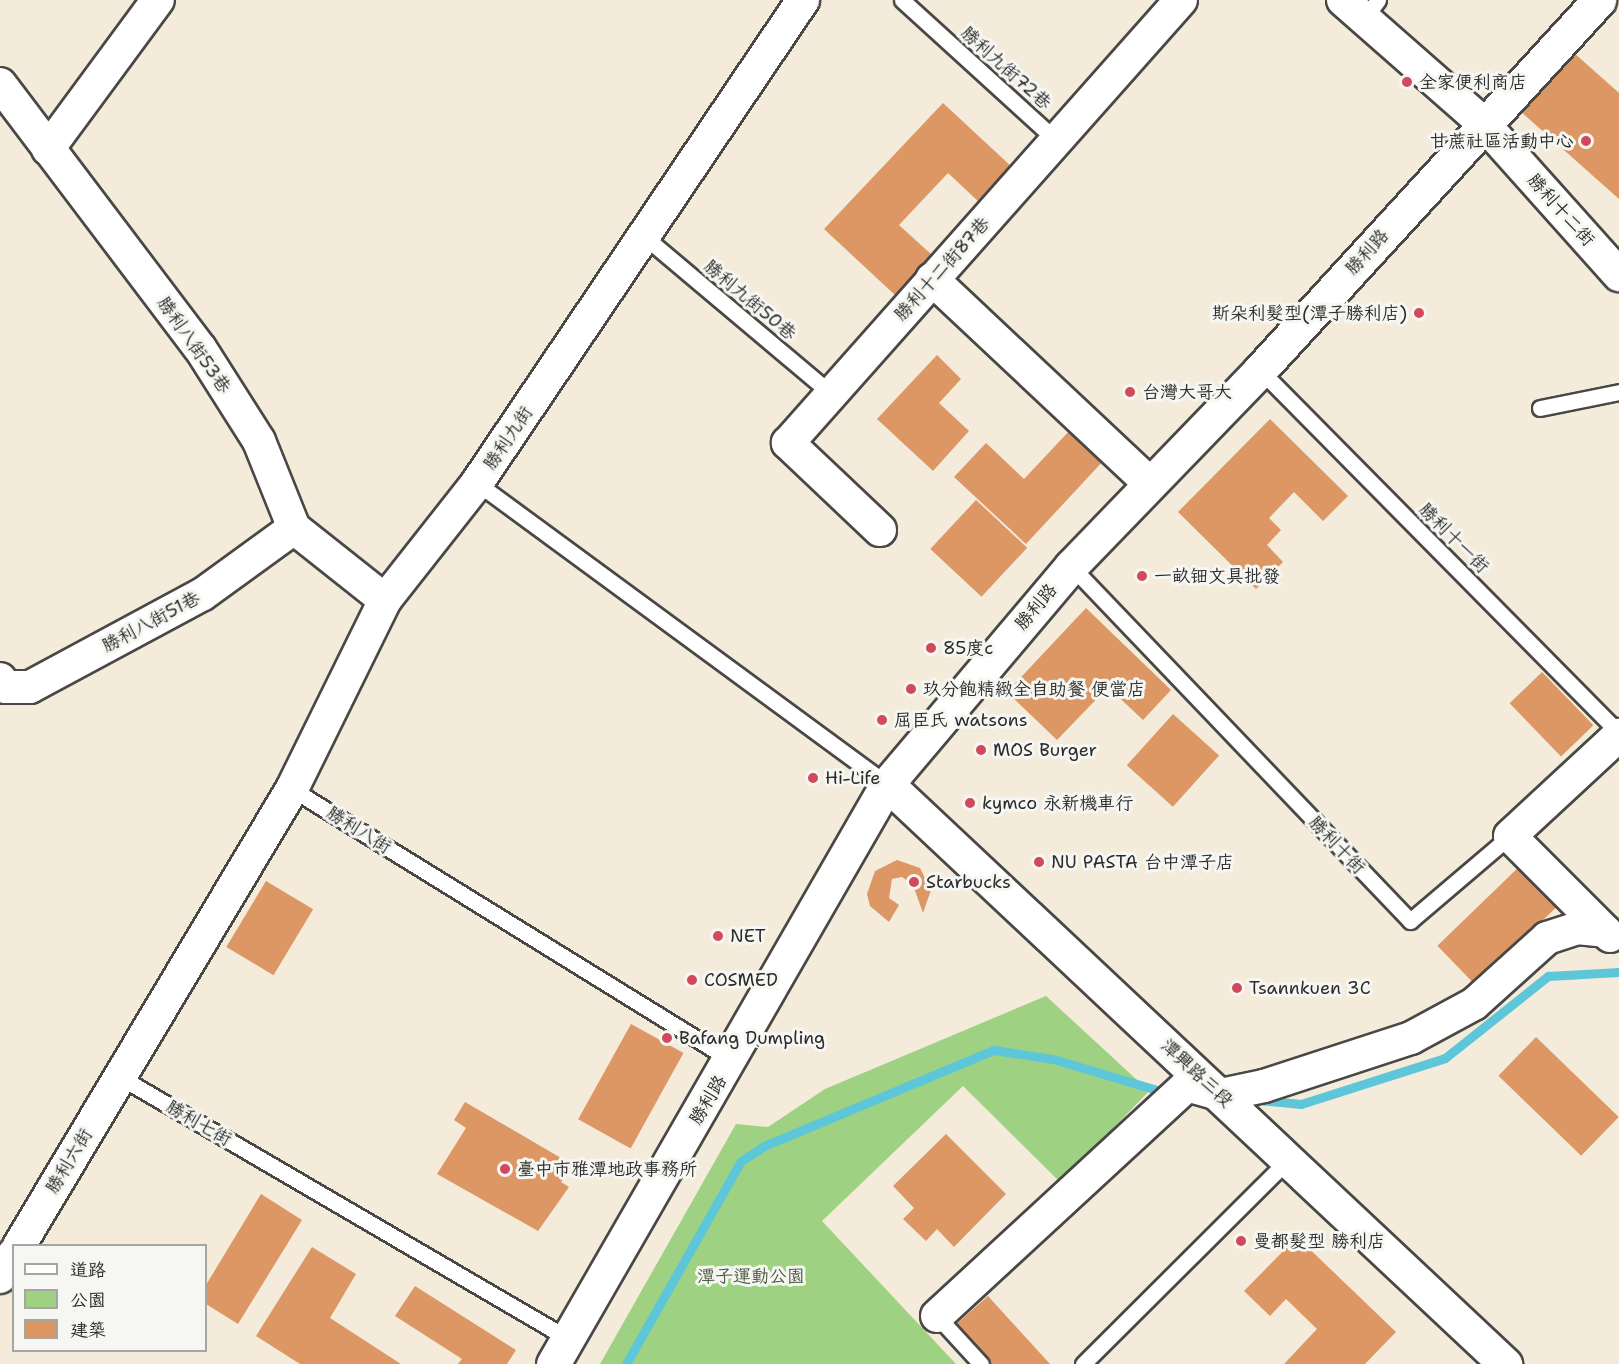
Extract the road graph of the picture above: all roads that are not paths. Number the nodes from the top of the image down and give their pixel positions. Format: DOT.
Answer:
graph roads {
  1 [pos="158,0"];
  2 [pos="803,0"];
  3 [pos="902,0"];
  4 [pos="1181,0"];
  5 [pos="1599,0"];
  6 [pos="1362,7"];
  7 [pos="0,84"];
  8 [pos="1484,124"];
  9 [pos="1057,141"];
  10 [pos="48,149"];
  11 [pos="645,237"];
  12 [pos="1619,275"];
  13 [pos="932,279"];
  14 [pos="1260,370"];
  15 [pos="830,392"];
  16 [pos="1619,392"];
  17 [pos="1540,408"];
  18 [pos="477,483"];
  19 [pos="1150,484"];
  20 [pos="294,528"];
  21 [pos="880,530"];
  22 [pos="1071,566"];
  23 [pos="385,600"];
  24 [pos="0,679"];
  25 [pos="1619,734"];
  26 [pos="887,784"];
  27 [pos="292,789"];
  28 [pos="1510,836"];
  29 [pos="1612,938"];
  30 [pos="732,1060"];
  31 [pos="120,1077"];
  32 [pos="1229,1102"];
  33 [pos="1289,1159"];
  34 [pos="20,1244"];
  35 [pos="12,1257"];
  36 [pos="0,1277"];
  37 [pos="937,1316"];
  38 [pos="560,1351"];
  39 [pos="981,1364"];
  40 [pos="1083,1364"];
  41 [pos="1505,1364"];
  1 -- 10 [label="street"];
  2 -- 11 [label="street, 勝利九街"];
  3 -- 9 [label="lane, 勝利九街72巷"];
  4 -- 9 [label="street, 勝利十二街87巷"];
  5 -- 8 [label="street, 勝利路"];
  6 -- 8 [label="street, 勝利十二街"];
  7 -- 10 [label="street, 勝利八街53巷"];
  8 -- 12 [label="street, 勝利十二街"];
  8 -- 14 [label="street, 勝利路"];
  9 -- 13 [label="street, 勝利十二街87巷"];
  10 -- 20 [label="street, 勝利八街53巷"];
  11 -- 15 [label="lane, 勝利九街50巷"];
  11 -- 18 [label="street, 勝利九街"];
  13 -- 15 [label="street, 勝利十二街87巷"];
  13 -- 19 [label="street"];
  14 -- 19 [label="street, 勝利路"];
  14 -- 25 [label="lane, 勝利十一街"];
  15 -- 21 [label="street, 勝利十二街87巷"];
  16 -- 17 [label="lane"];
  18 -- 23 [label="street"];
  18 -- 26 [label="lane, 勝利九街"];
  19 -- 22 [label="street, 勝利路"];
  20 -- 23 [label="street"];
  20 -- 24 [label="street, 勝利八街51巷"];
  22 -- 26 [label="street, 勝利路"];
  22 -- 28 [label="lane, 勝利十街"];
  23 -- 27 [label="street"];
  25 -- 28 [label="street, 勝利十街"];
  26 -- 30 [label="street, 勝利路"];
  26 -- 32 [label="street, 潭興路三段"];
  27 -- 30 [label="lane, 勝利八街"];
  27 -- 31 [label="street"];
  28 -- 29 [label="street"];
  29 -- 32 [label="street"];
  30 -- 38 [label="street, 勝利路"];
  31 -- 34 [label="street, 勝利六街"];
  31 -- 38 [label="lane, 勝利七街"];
  32 -- 33 [label="street, 潭興路三段"];
  32 -- 37 [label="street"];
  33 -- 40 [label="lane"];
  33 -- 41 [label="street, 潭興路三段"];
  35 -- 36 [label="street"];
  37 -- 39 [label="lane"];
}
